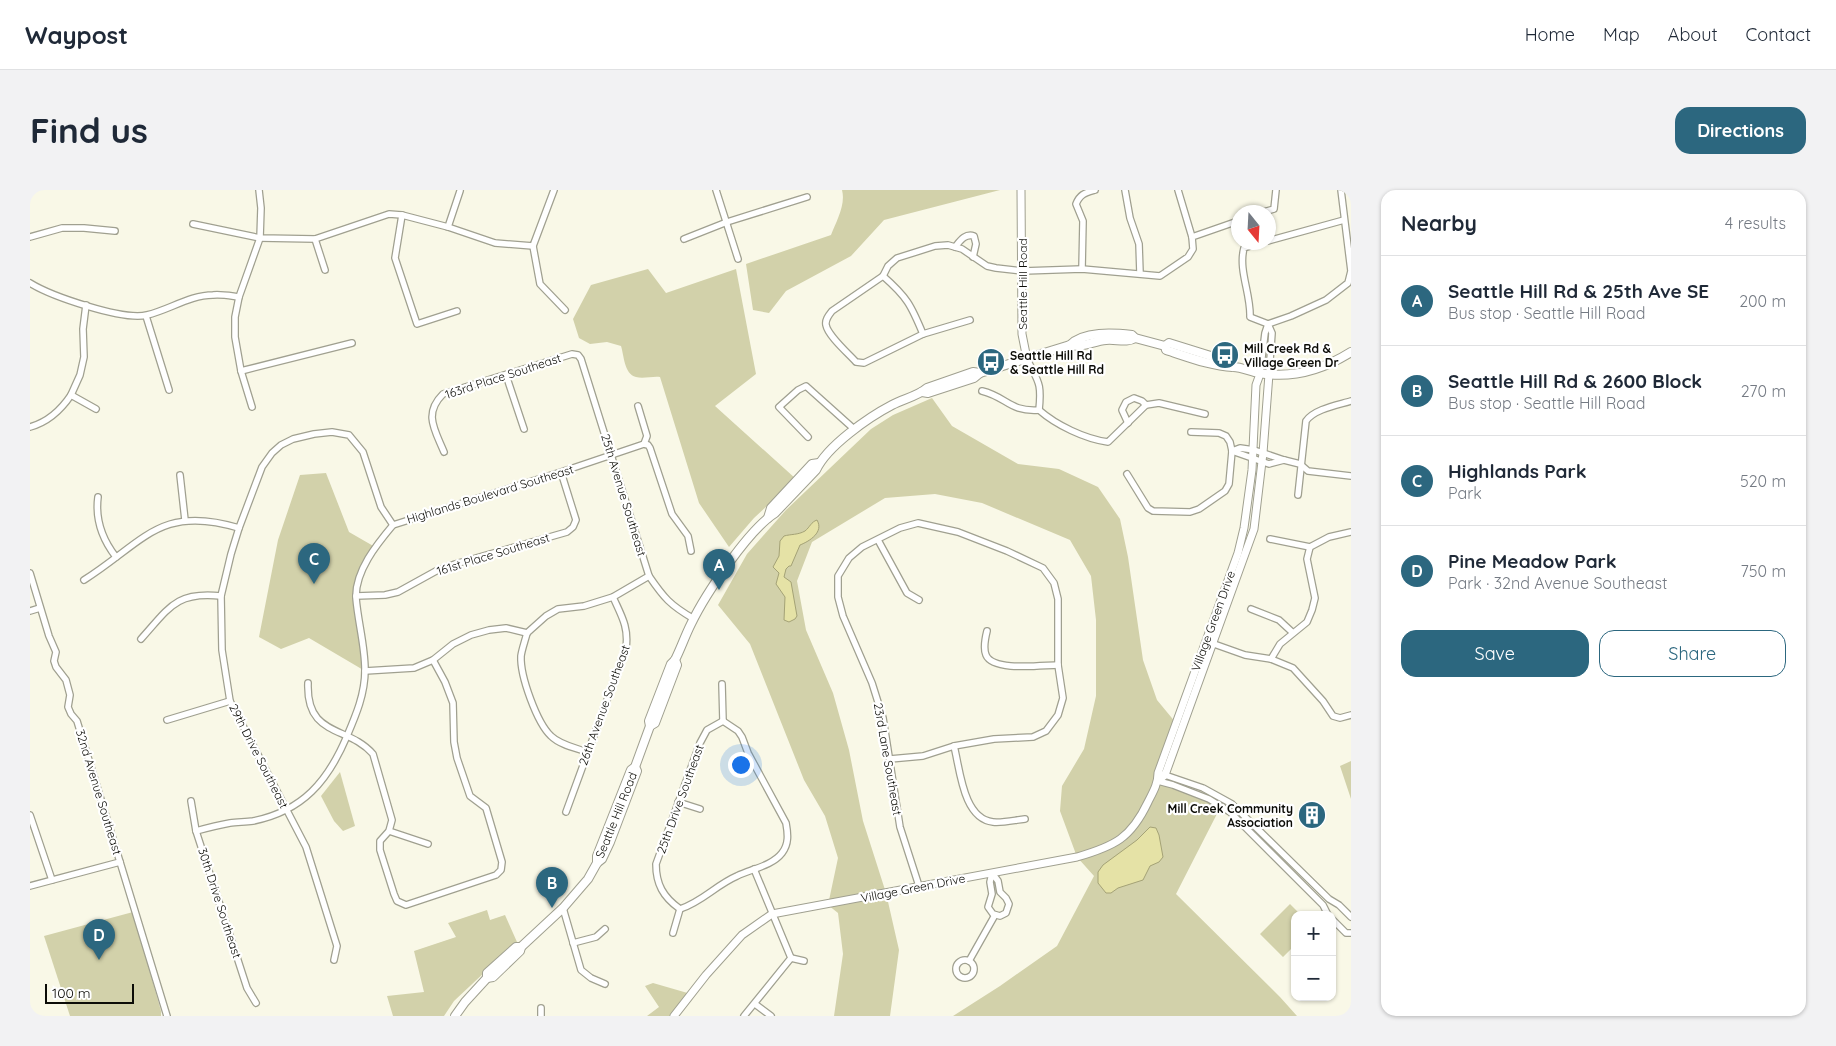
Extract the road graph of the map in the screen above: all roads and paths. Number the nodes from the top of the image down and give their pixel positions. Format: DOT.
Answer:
graph roads {
  1 [pos="259,190"];
  2 [pos="460,190"];
  3 [pos="554,190"];
  4 [pos="716,190"];
  5 [pos="1021,190"];
  6 [pos="1095,190"];
  7 [pos="1125,190"];
  8 [pos="1178,190"];
  9 [pos="1276,190"];
  10 [pos="1341,190"];
  11 [pos="807,197"];
  12 [pos="1274,205"];
  13 [pos="402,215"];
  14 [pos="1344,220"];
  15 [pos="727,222"];
  16 [pos="1231,223"];
  17 [pos="192,224"];
  18 [pos="448,227"];
  19 [pos="114,231"];
  20 [pos="30,237"];
  21 [pos="1192,237"];
  22 [pos="260,238"];
  23 [pos="316,239"];
  24 [pos="684,239"];
  25 [pos="1276,239"];
  26 [pos="533,246"];
  27 [pos="955,247"];
  28 [pos="1244,250"];
  29 [pos="973,257"];
  30 [pos="738,260"];
  31 [pos="1082,269"];
  32 [pos="325,270"];
  33 [pos="1023,271"];
  34 [pos="1140,273"];
  35 [pos="883,276"];
  36 [pos="30,283"];
  37 [pos="239,297"];
  38 [pos="86,305"];
  39 [pos="565,310"];
  40 [pos="457,311"];
  41 [pos="146,316"];
  42 [pos="970,320"];
  43 [pos="1268,324"];
  44 [pos="922,334"];
  45 [pos="352,343"];
  46 [pos="1351,352"];
  47 [pos="578,355"];
  48 [pos="1026,359"];
  49 [pos="241,371"];
  50 [pos="1260,374"];
  51 [pos="1269,374"];
  52 [pos="506,375"];
  53 [pos="169,390"];
  54 [pos="982,391"];
  55 [pos="71,395"];
  56 [pos="1351,401"];
  57 [pos="638,406"];
  58 [pos="1146,406"];
  59 [pos="252,407"];
  60 [pos="96,409"];
  61 [pos="1039,410"];
  62 [pos="1205,414"];
  63 [pos="1128,423"];
  64 [pos="30,427"];
  65 [pos="524,429"];
  66 [pos="854,429"];
  67 [pos="1191,432"];
  68 [pos="808,437"];
  69 [pos="646,445"];
  70 [pos="1254,450"];
  71 [pos="1232,451"];
  72 [pos="444,452"];
  73 [pos="1264,453"];
  74 [pos="611,456"];
  75 [pos="1253,458"];
  76 [pos="1284,460"];
  77 [pos="1262,462"];
  78 [pos="1300,464"];
  79 [pos="561,472"];
  80 [pos="1127,474"];
  81 [pos="180,475"];
  82 [pos="1351,476"];
  83 [pos="1298,495"];
  84 [pos="98,497"];
  85 [pos="185,520"];
  86 [pos="393,525"];
  87 [pos="240,528"];
  88 [pos="1351,532"];
  89 [pos="1270,539"];
  90 [pos="878,540"];
  91 [pos="1310,547"];
  92 [pos="691,551"];
  93 [pos="116,557"];
  94 [pos="30,574"];
  95 [pos="649,576"];
  96 [pos="84,580"];
  97 [pos="221,596"];
  98 [pos="356,596"];
  99 [pos="613,597"];
  100 [pos="919,600"];
  101 [pos="40,608"];
  102 [pos="1251,610"];
  103 [pos="30,611"];
  104 [pos="694,619"];
  105 [pos="986,631"];
  106 [pos="1292,632"];
  107 [pos="526,633"];
  108 [pos="142,639"];
  109 [pos="1214,644"];
  110 [pos="1271,659"];
  111 [pos="433,660"];
  112 [pos="1058,665"];
  113 [pos="365,671"];
  114 [pos="308,683"];
  115 [pos="722,684"];
  116 [pos="230,701"];
  117 [pos="1351,715"];
  118 [pos="167,720"];
  119 [pos="723,721"];
  120 [pos="347,737"];
  121 [pos="954,746"];
  122 [pos="587,752"];
  123 [pos="890,759"];
  124 [pos="1162,774"];
  125 [pos="1158,781"];
  126 [pos="192,800"];
  127 [pos="678,802"];
  128 [pos="286,809"];
  129 [pos="700,809"];
  130 [pos="566,812"];
  131 [pos="30,815"];
  132 [pos="1025,819"];
  133 [pos="196,831"];
  134 [pos="389,831"];
  135 [pos="428,844"];
  136 [pos="120,862"];
  137 [pos="754,869"];
  138 [pos="992,873"];
  139 [pos="52,880"];
  140 [pos="30,886"];
  141 [pos="919,886"];
  142 [pos="563,908"];
  143 [pos="680,909"];
  144 [pos="1326,911"];
  145 [pos="772,914"];
  146 [pos="995,915"];
  147 [pos="1351,917"];
  148 [pos="1336,923"];
  149 [pos="605,929"];
  150 [pos="1351,933"];
  151 [pos="673,934"];
  152 [pos="573,943"];
  153 [pos="791,958"];
  154 [pos="334,960"];
  155 [pos="804,961"];
  156 [pos="969,961"];
  157 [pos="605,984"];
  158 [pos="256,1003"];
  159 [pos="754,1004"];
  160 [pos="541,1008"];
  161 [pos="167,1016"];
  162 [pos="455,1016"];
  163 [pos="541,1016"];
  164 [pos="674,1016"];
  165 [pos="744,1016"];
  166 [pos="771,1016"];
  1 -- 22 [label="street"];
  2 -- 18 [label="street"];
  3 -- 26 [label="street"];
  4 -- 15 [label="street"];
  5 -- 33 [label="street, Seattle Hill Road"];
  6 -- 31 [label="street"];
  7 -- 34 [label="street"];
  8 -- 21 [label="street"];
  9 -- 12 [label="street"];
  10 -- 14 [label="street"];
  11 -- 15 [label="street"];
  13 -- 18 [label="street"];
  13 -- 23 [label="street"];
  13 -- 40 [label="street"];
  14 -- 25 [label="street"];
  14 -- 43 [label="street"];
  15 -- 24 [label="street"];
  15 -- 30 [label="street"];
  16 -- 21 [label="street"];
  17 -- 22 [label="street"];
  18 -- 26 [label="street"];
  19 -- 20 [label="street"];
  21 -- 34 [label="street"];
  22 -- 23 [label="street"];
  22 -- 37 [label="street"];
  23 -- 32 [label="street"];
  26 -- 39 [label="street"];
  27 -- 29 [label="street"];
  27 -- 29 [label="street"];
  27 -- 35 [label="street"];
  28 -- 43 [label="street"];
  29 -- 33 [label="street"];
  31 -- 33 [label="street"];
  31 -- 34 [label="street"];
  33 -- 48 [label="street, Seattle Hill Road"];
  35 -- 44 [label="street"];
  35 -- 44 [label="street"];
  36 -- 38 [label="street"];
  37 -- 41 [label="street"];
  37 -- 49 [label="street"];
  38 -- 41 [label="street"];
  38 -- 55 [label="street"];
  41 -- 53 [label="street"];
  42 -- 44 [label="street"];
  43 -- 50 [label="street"];
  43 -- 51 [label="street"];
  45 -- 49 [label="street"];
  46 -- 51 [label="main road"];
  47 -- 52 [label="street, 163rd Place Southeast"];
  47 -- 74 [label="street, 25th Avenue Southeast"];
  48 -- 50 [label="main road"];
  48 -- 61 [label="street"];
  48 -- 66 [label="main road, Seattle Hill Road"];
  49 -- 59 [label="street"];
  50 -- 51 [label="main road"];
  50 -- 70 [label="street, Village Green Drive"];
  51 -- 73 [label="street, Village Green Drive"];
  52 -- 65 [label="street"];
  52 -- 72 [label="street, 163rd Place Southeast"];
  54 -- 61 [label="street"];
  55 -- 60 [label="street"];
  55 -- 64 [label="street"];
  56 -- 78 [label="street"];
  57 -- 69 [label="street"];
  58 -- 62 [label="street"];
  58 -- 63 [label="street"];
  58 -- 63 [label="street"];
  61 -- 63 [label="street"];
  66 -- 68 [label="street"];
  66 -- 104 [label="main road, Seattle Hill Road"];
  67 -- 71 [label="street"];
  69 -- 74 [label="street, Highlands Boulevard Southeast"];
  69 -- 92 [label="street"];
  70 -- 71 [label="street"];
  70 -- 73 [label="street"];
  70 -- 75 [label="street, Village Green Drive"];
  71 -- 75 [label="street"];
  71 -- 80 [label="street"];
  73 -- 76 [label="street"];
  73 -- 77 [label="street, Village Green Drive"];
  74 -- 79 [label="street, Highlands Boulevard Southeast"];
  74 -- 95 [label="street, 25th Avenue Southeast"];
  75 -- 77 [label="street"];
  75 -- 124 [label="street, Village Green Drive"];
  76 -- 77 [label="street"];
  76 -- 78 [label="street"];
  77 -- 109 [label="street, Village Green Drive"];
  78 -- 82 [label="street"];
  78 -- 83 [label="street"];
  79 -- 86 [label="street, Highlands Boulevard Southeast"];
  79 -- 98 [label="street, 161st Place Southeast"];
  81 -- 85 [label="street"];
  84 -- 93 [label="street"];
  85 -- 87 [label="street"];
  85 -- 93 [label="street"];
  86 -- 87 [label="street, 29th Drive Southeast"];
  86 -- 98 [label="street, Highlands Boulevard Southeast"];
  87 -- 97 [label="street, 29th Drive Southeast"];
  88 -- 91 [label="street"];
  89 -- 91 [label="street"];
  90 -- 100 [label="street"];
  90 -- 112 [label="street"];
  90 -- 123 [label="street, 23rd Lane Southeast"];
  91 -- 106 [label="street"];
  93 -- 96 [label="street"];
  94 -- 101 [label="street, 32nd Avenue Southeast"];
  95 -- 99 [label="street"];
  95 -- 104 [label="street, 25th Avenue Southeast"];
  97 -- 108 [label="street"];
  97 -- 116 [label="street, 29th Drive Southeast"];
  98 -- 113 [label="street, Highlands Boulevard Southeast"];
  99 -- 107 [label="street"];
  99 -- 122 [label="street, 26th Avenue Southeast"];
  101 -- 103 [label="street"];
  101 -- 136 [label="street, 32nd Avenue Southeast"];
  102 -- 106 [label="street"];
  104 -- 142 [label="main road, Seattle Hill Road"];
  105 -- 112 [label="street"];
  106 -- 110 [label="street"];
  107 -- 111 [label="street"];
  107 -- 122 [label="street"];
  109 -- 110 [label="street"];
  109 -- 124 [label="street, Village Green Drive"];
  110 -- 117 [label="street"];
  111 -- 113 [label="street"];
  111 -- 134 [label="street"];
  112 -- 121 [label="street"];
  113 -- 120 [label="street, Highlands Boulevard Southeast"];
  114 -- 120 [label="street"];
  115 -- 119 [label="street"];
  116 -- 118 [label="street"];
  116 -- 128 [label="street, 29th Drive Southeast"];
  119 -- 127 [label="street, 25th Drive Southeast"];
  119 -- 137 [label="street"];
  120 -- 128 [label="street, Highlands Boulevard Southeast"];
  120 -- 134 [label="street"];
  121 -- 123 [label="street"];
  121 -- 132 [label="street"];
  122 -- 130 [label="street, 26th Avenue Southeast"];
  123 -- 141 [label="street, 23rd Lane Southeast"];
  124 -- 125 [label="street, Village Green Drive"];
  124 -- 147 [label="street"];
  125 -- 138 [label="street, Village Green Drive"];
  125 -- 144 [label="street"];
  126 -- 133 [label="street, 30th Drive Southeast"];
  127 -- 129 [label="street"];
  127 -- 143 [label="street, 25th Drive Southeast"];
  128 -- 133 [label="street, Highlands Boulevard Southeast"];
  128 -- 154 [label="street, 29th Drive Southeast"];
  131 -- 139 [label="street"];
  133 -- 158 [label="street, 30th Drive Southeast"];
  134 -- 135 [label="street"];
  136 -- 139 [label="street"];
  136 -- 161 [label="street, 32nd Avenue Southeast"];
  137 -- 143 [label="street"];
  137 -- 145 [label="street"];
  138 -- 141 [label="street, Village Green Drive"];
  138 -- 146 [label="street"];
  138 -- 146 [label="street"];
  139 -- 140 [label="street"];
  141 -- 145 [label="street, Village Green Drive"];
  142 -- 152 [label="street"];
  142 -- 162 [label="main road, Seattle Hill Road"];
  143 -- 151 [label="street"];
  145 -- 153 [label="street"];
  145 -- 164 [label="street, Village Green Drive"];
  146 -- 156 [label="street"];
  148 -- 150 [label="street"];
  149 -- 152 [label="street"];
  152 -- 157 [label="street"];
  153 -- 155 [label="street"];
  153 -- 159 [label="street"];
  159 -- 165 [label="street"];
  159 -- 166 [label="street"];
  160 -- 163 [label="street"];
}
